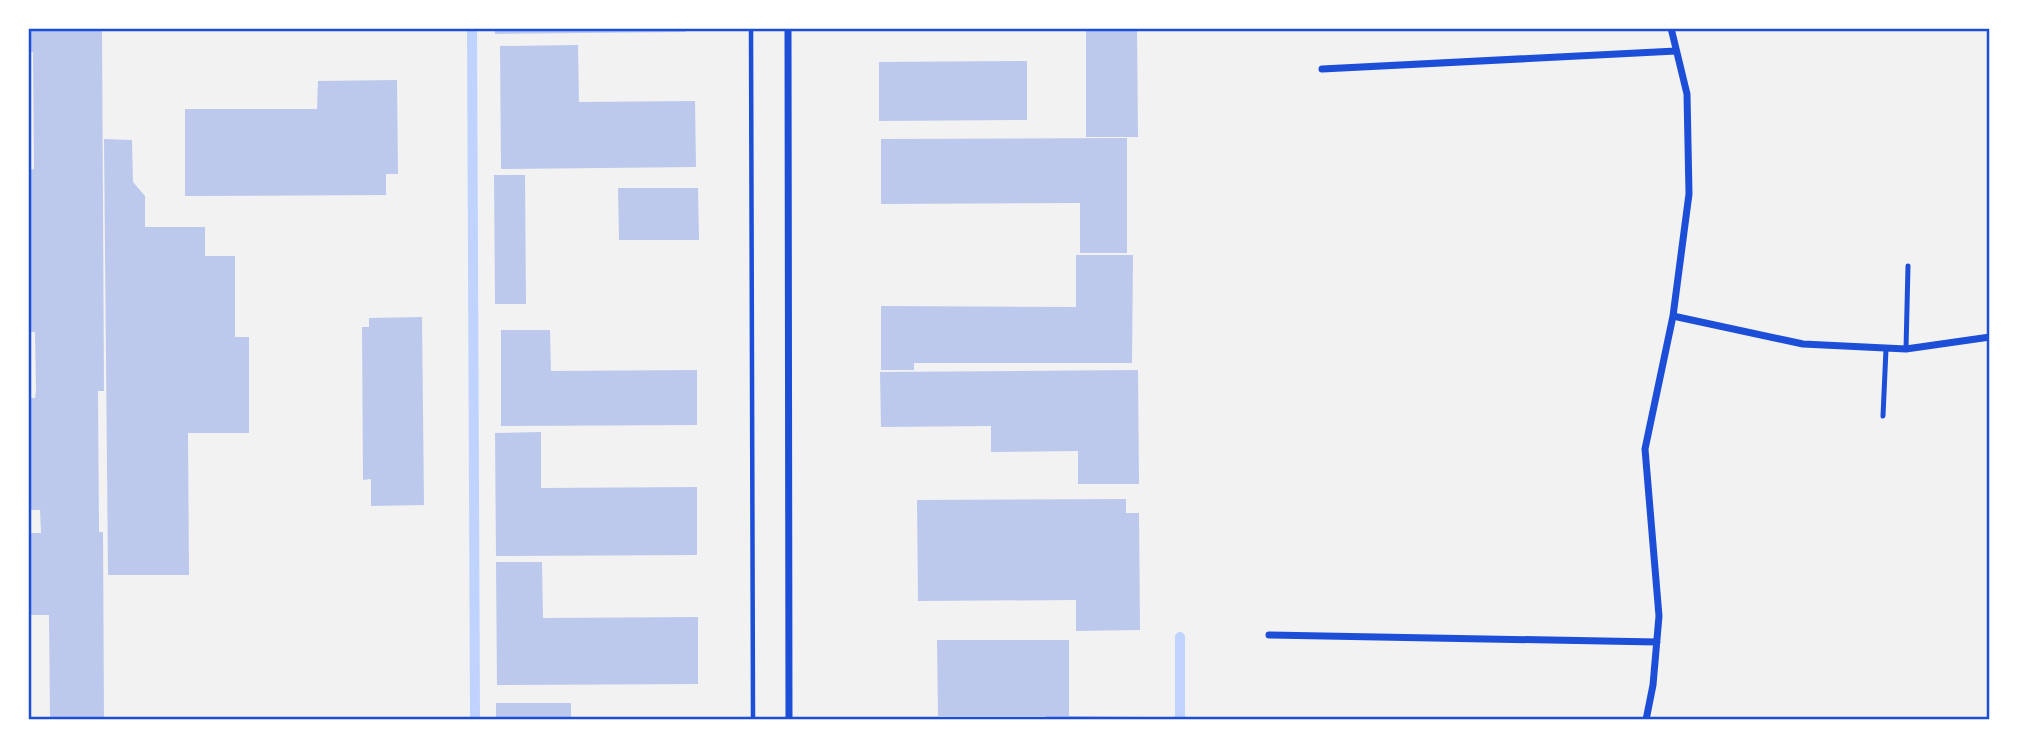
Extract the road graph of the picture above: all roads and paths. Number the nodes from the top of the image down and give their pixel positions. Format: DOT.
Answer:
graph roads {
  1 [pos="751,28"];
  2 [pos="788,28"];
  3 [pos="1671,28"];
  4 [pos="1676,51"];
  5 [pos="1322,69"];
  6 [pos="1908,266"];
  7 [pos="1673,316"];
  8 [pos="1990,337"];
  9 [pos="1886,349"];
  10 [pos="1906,349"];
  11 [pos="1883,416"];
  12 [pos="1269,635"];
  13 [pos="1657,642"];
  14 [pos="752,720"];
  15 [pos="789,720"];
  16 [pos="1646,720"];
  1 -- 14 [label="path"];
  2 -- 15 [label="street"];
  3 -- 4 [label="street"];
  4 -- 5 [label="street"];
  4 -- 7 [label="street"];
  6 -- 10 [label="lane"];
  7 -- 9 [label="street"];
  7 -- 13 [label="street"];
  8 -- 10 [label="street"];
  9 -- 10 [label="street"];
  9 -- 11 [label="lane"];
  12 -- 13 [label="street"];
  13 -- 16 [label="street"];
}
